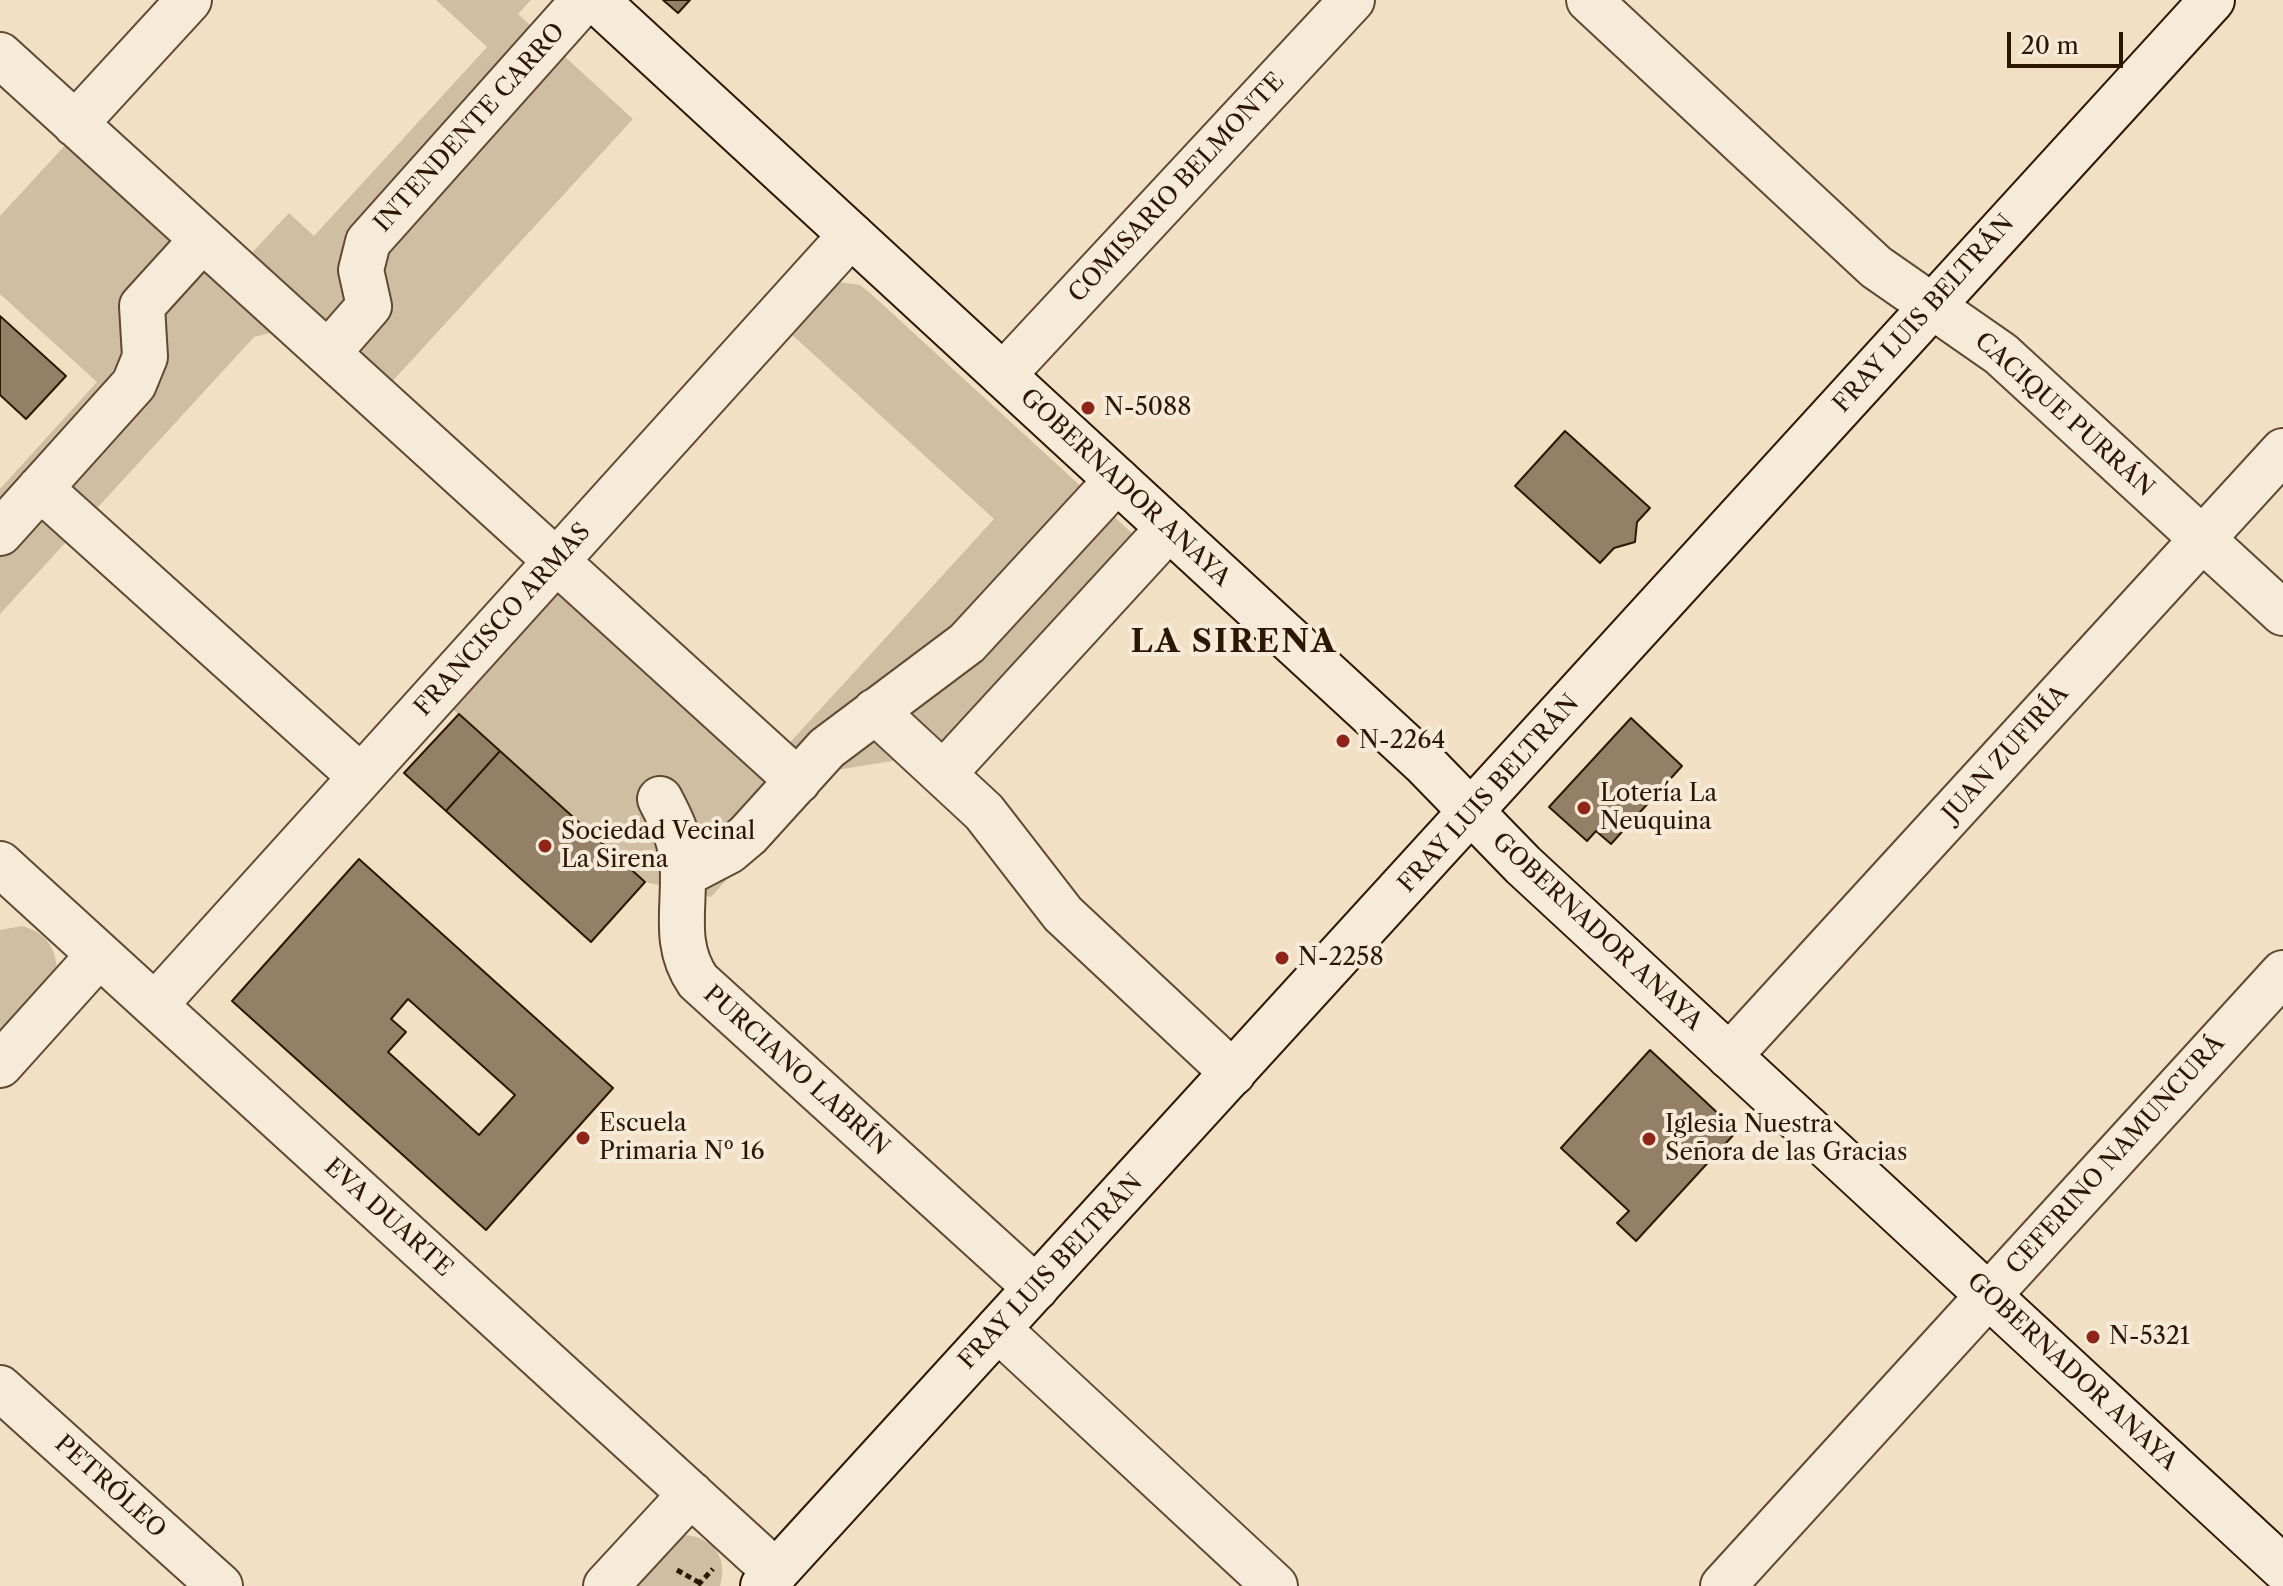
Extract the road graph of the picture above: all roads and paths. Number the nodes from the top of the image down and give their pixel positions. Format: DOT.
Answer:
graph roads {
  1 [pos="189,0"];
  2 [pos="584,0"];
  3 [pos="596,0"];
  4 [pos="1352,0"];
  5 [pos="1589,0"];
  6 [pos="2212,0"];
  7 [pos="0,55"];
  8 [pos="75,124"];
  9 [pos="851,235"];
  10 [pos="202,240"];
  11 [pos="1932,305"];
  12 [pos="328,353"];
  13 [pos="1003,375"];
  14 [pos="2283,451"];
  15 [pos="1117,480"];
  16 [pos="40,488"];
  17 [pos="1169,528"];
  18 [pos="0,533"];
  19 [pos="2202,539"];
  20 [pos="556,561"];
  21 [pos="2283,613"];
  22 [pos="875,711"];
  23 [pos="944,773"];
  24 [pos="361,777"];
  25 [pos="798,781"];
  26 [pos="660,799"];
  27 [pos="1473,813"];
  28 [pos="683,875"];
  29 [pos="7,886"];
  30 [pos="99,955"];
  31 [pos="2283,973"];
  32 [pos="155,1005"];
  33 [pos="1729,1056"];
  34 [pos="0,1065"];
  35 [pos="1233,1073"];
  36 [pos="1036,1288"];
  37 [pos="1988,1295"];
  38 [pos="998,1329"];
  39 [pos="0,1388"];
  40 [pos="691,1494"];
  41 [pos="2283,1568"];
  42 [pos="769,1579"];
  43 [pos="220,1586"];
  44 [pos="606,1586"];
  45 [pos="1275,1586"];
  46 [pos="1723,1586"];
  1 -- 8 [label="street"];
  2 -- 12 [label="street, INTENDENTE CARRO"];
  3 -- 9 [label="street, GOBERNADOR ANAYA"];
  4 -- 13 [label="street, COMISARIO BELMONTE"];
  5 -- 11 [label="street, CACIQUE PURRÁN"];
  6 -- 11 [label="street, FRAY LUIS BELTRÁN"];
  7 -- 8 [label="street"];
  8 -- 10 [label="street"];
  9 -- 13 [label="street, GOBERNADOR ANAYA"];
  9 -- 20 [label="street, FRANCISCO ARMAS"];
  10 -- 12 [label="street"];
  10 -- 16 [label="street"];
  11 -- 19 [label="street, CACIQUE PURRÁN"];
  11 -- 27 [label="street, FRAY LUIS BELTRÁN"];
  12 -- 20 [label="street"];
  13 -- 15 [label="street, GOBERNADOR ANAYA"];
  14 -- 19 [label="street, JUAN ZUFIRÍA"];
  15 -- 17 [label="street, GOBERNADOR ANAYA"];
  15 -- 22 [label="street"];
  16 -- 18 [label="street"];
  16 -- 24 [label="street"];
  17 -- 23 [label="street"];
  17 -- 27 [label="street, GOBERNADOR ANAYA"];
  19 -- 21 [label="street, CACIQUE PURRÁN"];
  19 -- 33 [label="street, JUAN ZUFIRÍA"];
  20 -- 24 [label="street, FRANCISCO ARMAS"];
  20 -- 25 [label="street"];
  22 -- 23 [label="street"];
  22 -- 25 [label="street"];
  23 -- 35 [label="street"];
  24 -- 32 [label="street, FRANCISCO ARMAS"];
  25 -- 28 [label="street"];
  26 -- 28 [label="street, PURCIANO LABRÍN"];
  27 -- 33 [label="street, GOBERNADOR ANAYA"];
  27 -- 35 [label="street, FRAY LUIS BELTRÁN"];
  28 -- 36 [label="street, PURCIANO LABRÍN"];
  29 -- 30 [label="street, EVA DUARTE"];
  30 -- 32 [label="street, EVA DUARTE"];
  30 -- 34 [label="street"];
  31 -- 37 [label="street, CEFERINO NAMUNCURÁ"];
  32 -- 40 [label="street, EVA DUARTE"];
  33 -- 37 [label="street, GOBERNADOR ANAYA"];
  35 -- 36 [label="street, FRAY LUIS BELTRÁN"];
  36 -- 38 [label="street, FRAY LUIS BELTRÁN"];
  37 -- 41 [label="street, GOBERNADOR ANAYA"];
  37 -- 46 [label="street, CEFERINO NAMUNCURÁ"];
  38 -- 42 [label="street, FRAY LUIS BELTRÁN"];
  38 -- 45 [label="street"];
  39 -- 43 [label="street, PETRÓLEO"];
  40 -- 42 [label="street, EVA DUARTE"];
  40 -- 44 [label="street"];
}
